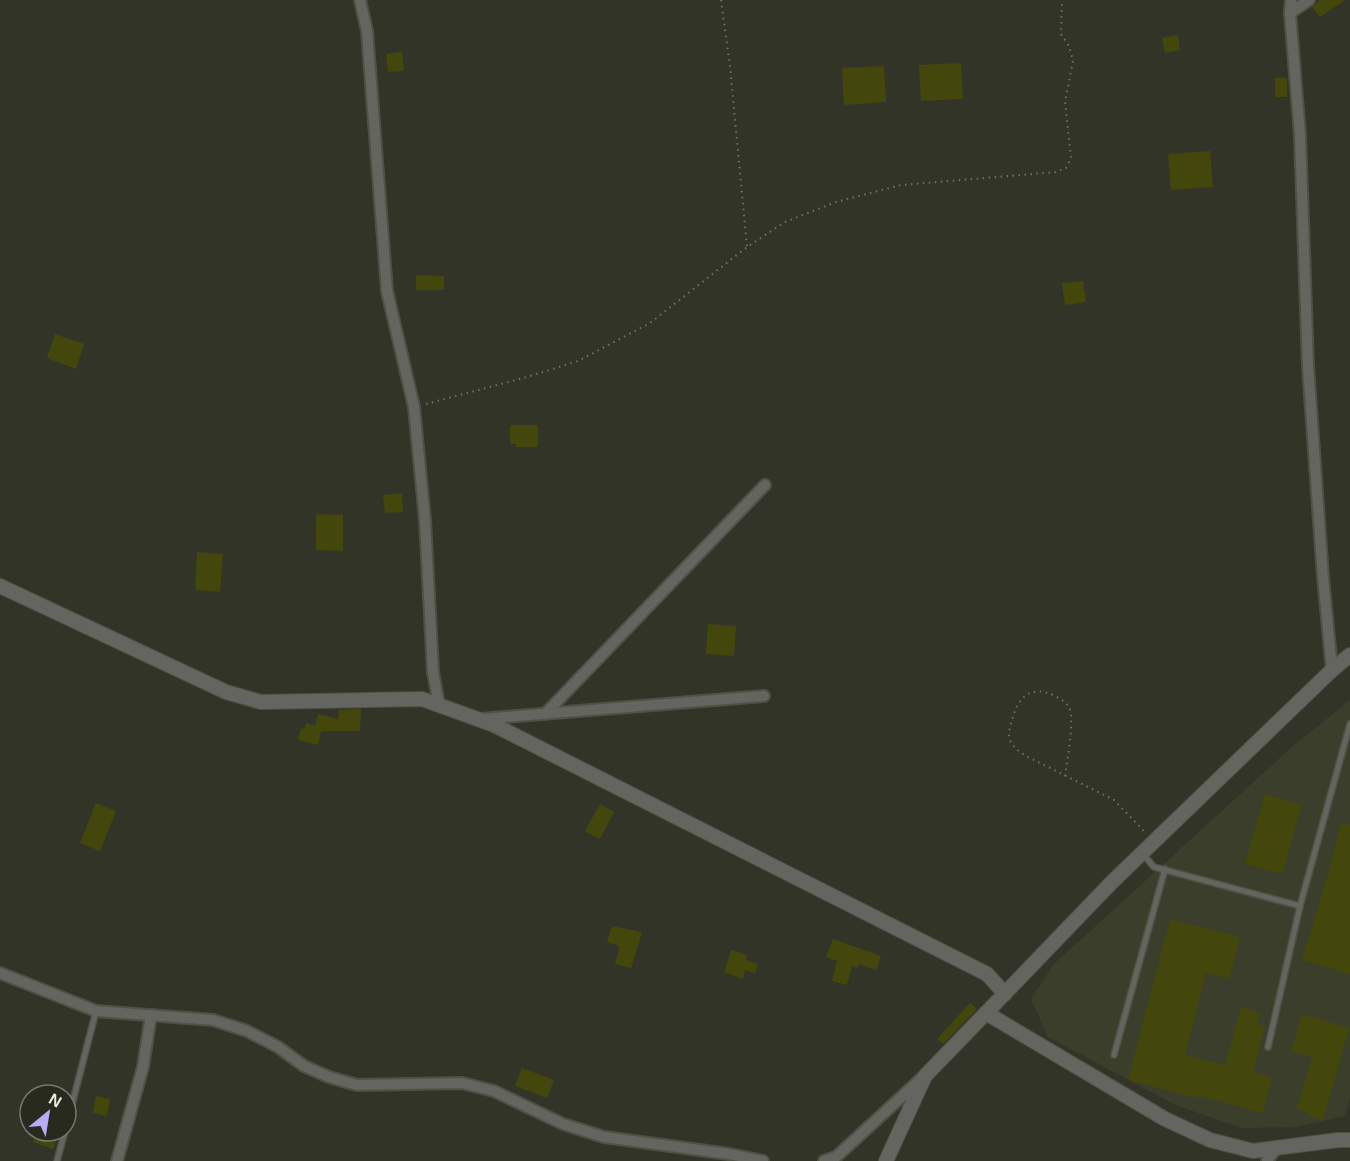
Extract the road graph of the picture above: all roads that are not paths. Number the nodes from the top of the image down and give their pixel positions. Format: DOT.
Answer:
graph roads {
  1 [pos="360,0"];
  2 [pos="1291,0"];
  3 [pos="1309,0"];
  4 [pos="1290,13"];
  5 [pos="765,485"];
  6 [pos="0,586"];
  7 [pos="1350,655"];
  8 [pos="1332,670"];
  9 [pos="764,696"];
  10 [pos="439,705"];
  11 [pos="545,714"];
  12 [pos="477,719"];
  13 [pos="1350,724"];
  14 [pos="1142,853"];
  15 [pos="1165,869"];
  16 [pos="1300,906"];
  17 [pos="0,973"];
  18 [pos="1005,994"];
  19 [pos="96,1011"];
  20 [pos="986,1013"];
  21 [pos="151,1015"];
  22 [pos="1268,1047"];
  23 [pos="1114,1054"];
  24 [pos="925,1076"];
  25 [pos="78,1083"];
  26 [pos="1350,1140"];
  27 [pos="62,1143"];
  28 [pos="1277,1147"];
  29 [pos="57,1161"];
  30 [pos="117,1161"];
  31 [pos="763,1161"];
  32 [pos="824,1161"];
  33 [pos="886,1161"];
  34 [pos="1267,1161"];
  1 -- 10 [label="street"];
  2 -- 4 [label="street"];
  3 -- 4 [label="street"];
  4 -- 8 [label="street"];
  5 -- 11 [label="street"];
  6 -- 10 [label="street"];
  7 -- 8 [label="street"];
  8 -- 14 [label="street"];
  9 -- 11 [label="street"];
  10 -- 12 [label="street"];
  11 -- 12 [label="street"];
  12 -- 18 [label="street"];
  13 -- 16 [label="lane"];
  14 -- 15 [label="lane"];
  14 -- 18 [label="street"];
  15 -- 16 [label="lane"];
  15 -- 23 [label="lane"];
  16 -- 22 [label="lane"];
  17 -- 19 [label="street"];
  18 -- 20 [label="street"];
  19 -- 21 [label="street"];
  19 -- 25 [label="lane"];
  20 -- 24 [label="street"];
  20 -- 28 [label="street"];
  21 -- 30 [label="street"];
  21 -- 31 [label="street"];
  24 -- 32 [label="street"];
  24 -- 33 [label="street"];
  26 -- 28 [label="street"];
  27 -- 29 [label="lane"];
  28 -- 34 [label="street"];
}
